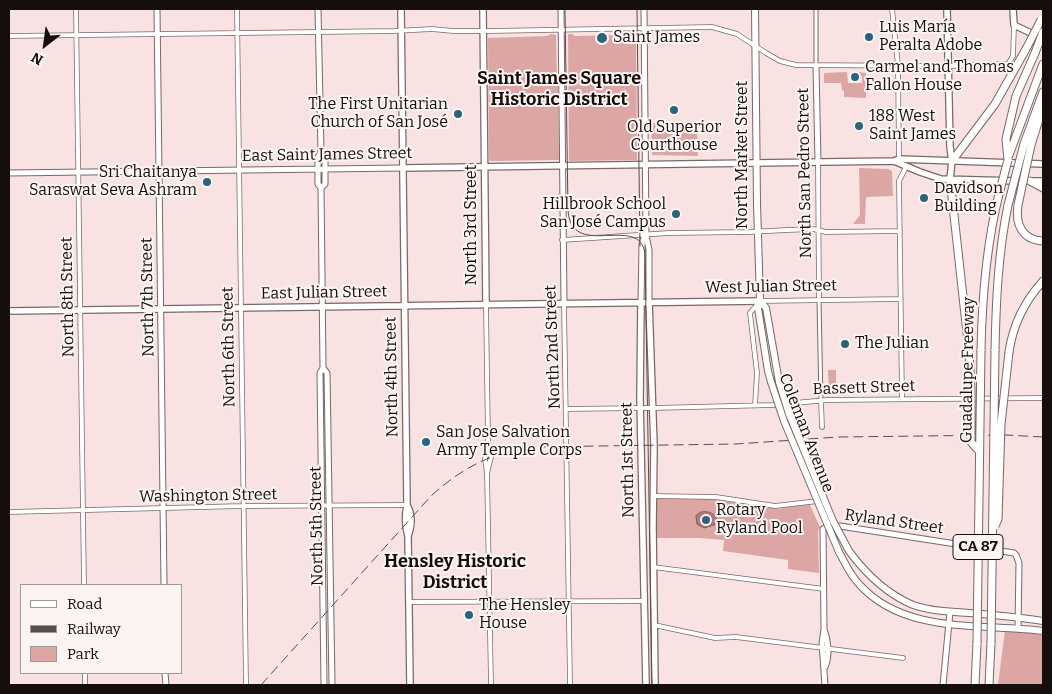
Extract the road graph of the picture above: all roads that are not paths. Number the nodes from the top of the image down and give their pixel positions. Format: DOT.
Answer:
graph roads {
  1 [pos="76,9"];
  2 [pos="157,9"];
  3 [pos="237,9"];
  4 [pos="318,9"];
  5 [pos="401,9"];
  6 [pos="483,9"];
  7 [pos="561,9"];
  8 [pos="644,9"];
  9 [pos="755,9"];
  10 [pos="816,9"];
  11 [pos="892,9"];
  12 [pos="947,9"];
  13 [pos="1013,9"];
  14 [pos="1042,18"];
  15 [pos="1014,25"];
  16 [pos="645,28"];
  17 [pos="401,30"];
  18 [pos="561,30"];
  19 [pos="484,31"];
  20 [pos="319,32"];
  21 [pos="1043,32"];
  22 [pos="238,33"];
  23 [pos="77,34"];
  24 [pos="158,34"];
  25 [pos="9,36"];
  26 [pos="1043,39"];
  27 [pos="756,46"];
  28 [pos="1043,64"];
  29 [pos="898,65"];
  30 [pos="816,66"];
  31 [pos="949,66"];
  32 [pos="1043,92"];
  33 [pos="1043,107"];
  34 [pos="1010,143"];
  35 [pos="1027,145"];
  36 [pos="321,152"];
  37 [pos="911,159"];
  38 [pos="896,160"];
  39 [pos="952,161"];
  40 [pos="818,162"];
  41 [pos="757,163"];
  42 [pos="646,164"];
  43 [pos="1043,164"];
  44 [pos="562,166"];
  45 [pos="486,167"];
  46 [pos="906,167"];
  47 [pos="403,168"];
  48 [pos="318,169"];
  49 [pos="325,169"];
  50 [pos="238,170"];
  51 [pos="159,171"];
  52 [pos="78,172"];
  53 [pos="9,173"];
  54 [pos="950,179"];
  55 [pos="1030,182"];
  56 [pos="1043,182"];
  57 [pos="322,188"];
  58 [pos="1043,188"];
  59 [pos="819,230"];
  60 [pos="900,231"];
  61 [pos="758,232"];
  62 [pos="646,235"];
  63 [pos="562,240"];
  64 [pos="1043,241"];
  65 [pos="1043,281"];
  66 [pos="819,300"];
  67 [pos="901,300"];
  68 [pos="760,301"];
  69 [pos="641,302"];
  70 [pos="649,302"];
  71 [pos="564,303"];
  72 [pos="486,304"];
  73 [pos="405,306"];
  74 [pos="322,307"];
  75 [pos="161,308"];
  76 [pos="241,308"];
  77 [pos="80,309"];
  78 [pos="9,311"];
  79 [pos="323,368"];
  80 [pos="775,382"];
  81 [pos="1043,398"];
  82 [pos="902,399"];
  83 [pos="821,401"];
  84 [pos="756,405"];
  85 [pos="642,408"];
  86 [pos="652,408"];
  87 [pos="567,409"];
  88 [pos="822,427"];
  89 [pos="979,451"];
  90 [pos="653,496"];
  91 [pos="826,500"];
  92 [pos="817,501"];
  93 [pos="407,505"];
  94 [pos="243,506"];
  95 [pos="322,506"];
  96 [pos="330,506"];
  97 [pos="163,508"];
  98 [pos="83,511"];
  99 [pos="9,512"];
  100 [pos="827,527"];
  101 [pos="993,531"];
  102 [pos="653,567"];
  103 [pos="84,584"];
  104 [pos="164,584"];
  105 [pos="824,589"];
  106 [pos="570,601"];
  107 [pos="645,601"];
  108 [pos="410,602"];
  109 [pos="489,602"];
  110 [pos="950,612"];
  111 [pos="1018,617"];
  112 [pos="1043,621"];
  113 [pos="950,624"];
  114 [pos="654,625"];
  115 [pos="1018,628"];
  116 [pos="1043,631"];
  117 [pos="825,648"];
  118 [pos="903,658"];
  119 [pos="246,685"];
  120 [pos="324,685"];
  121 [pos="332,685"];
  122 [pos="410,685"];
  123 [pos="491,685"];
  124 [pos="570,685"];
  125 [pos="646,685"];
  126 [pos="655,685"];
  127 [pos="825,685"];
  128 [pos="943,685"];
  129 [pos="975,685"];
  130 [pos="989,685"];
  1 -- 23 [label="street, North 8th Street"];
  2 -- 24 [label="street, North 7th Street"];
  3 -- 22 [label="street, North 6th Street"];
  4 -- 20 [label="street, North 5th Street"];
  5 -- 17 [label="main road, North 4th Street"];
  6 -- 19 [label="main road, North 3rd Street"];
  7 -- 18 [label="street, North 2nd Street"];
  8 -- 16 [label="street, North 1st Street"];
  9 -- 27 [label="main road, North Market Street"];
  10 -- 30 [label="street, North San Pedro Street"];
  11 -- 29 [label="street"];
  12 -- 31 [label="main road"];
  13 -- 15 [label="main road"];
  14 -- 39 [label="highway, bridge"];
  15 -- 26 [label="main road"];
  15 -- 31 [label="street"];
  16 -- 18 [label="street"];
  16 -- 27 [label="street"];
  16 -- 42 [label="street, North 1st Street"];
  17 -- 19 [label="street"];
  17 -- 20 [label="street"];
  17 -- 47 [label="main road, North 4th Street"];
  18 -- 19 [label="street"];
  18 -- 44 [label="street, North 2nd Street"];
  19 -- 45 [label="main road, North 3rd Street"];
  20 -- 22 [label="street"];
  20 -- 36 [label="street, North 5th Street"];
  21 -- 34 [label="highway, bridge"];
  22 -- 24 [label="street"];
  22 -- 50 [label="street, North 6th Street"];
  23 -- 24 [label="street"];
  23 -- 25 [label="street"];
  23 -- 52 [label="street, North 8th Street"];
  24 -- 51 [label="street, North 7th Street"];
  27 -- 30 [label="street"];
  27 -- 41 [label="main road, North Market Street"];
  28 -- 34 [label="highway"];
  29 -- 30 [label="street"];
  29 -- 31 [label="street"];
  29 -- 38 [label="street"];
  30 -- 40 [label="street, North San Pedro Street"];
  31 -- 39 [label="main road"];
  32 -- 35 [label="highway, Guadalupe Freeway / CA 87"];
  33 -- 35 [label="highway"];
  34 -- 89 [label="highway, Guadalupe Freeway / CA 87, bridge"];
  35 -- 64 [label="highway, bridge"];
  35 -- 101 [label="highway, Guadalupe Freeway / CA 87, bridge"];
  36 -- 48 [label="street, North 5th Street"];
  36 -- 49 [label="street, North 5th Street"];
  37 -- 38 [label="main road, East Saint James Street"];
  37 -- 39 [label="main road, East Saint James Street"];
  37 -- 46 [label="main road"];
  38 -- 40 [label="main road, East Saint James Street"];
  38 -- 46 [label="main road"];
  39 -- 43 [label="main road"];
  39 -- 54 [label="main road"];
  40 -- 41 [label="main road, East Saint James Street"];
  40 -- 59 [label="street, North San Pedro Street"];
  41 -- 42 [label="main road, East Saint James Street"];
  41 -- 61 [label="main road, North Market Street"];
  42 -- 44 [label="main road, East Saint James Street"];
  42 -- 62 [label="street, North 1st Street"];
  44 -- 45 [label="main road, East Saint James Street"];
  44 -- 63 [label="street, North 2nd Street"];
  45 -- 47 [label="main road, East Saint James Street"];
  45 -- 72 [label="main road, North 3rd Street"];
  46 -- 54 [label="main road"];
  46 -- 60 [label="street"];
  47 -- 49 [label="street, East Saint James Street"];
  47 -- 73 [label="main road, North 4th Street"];
  48 -- 49 [label="street, East Saint James Street"];
  48 -- 50 [label="street, East Saint James Street"];
  48 -- 57 [label="street, North 5th Street"];
  49 -- 57 [label="street, North 5th Street"];
  50 -- 51 [label="street, East Saint James Street"];
  50 -- 76 [label="street, North 6th Street"];
  51 -- 52 [label="street, East Saint James Street"];
  51 -- 75 [label="street, North 7th Street"];
  52 -- 53 [label="street, East Saint James Street"];
  52 -- 77 [label="street, North 8th Street"];
  54 -- 55 [label="main road"];
  54 -- 89 [label="highway, bridge"];
  55 -- 56 [label="main road"];
  55 -- 58 [label="highway"];
  57 -- 74 [label="street, North 5th Street"];
  59 -- 60 [label="street"];
  59 -- 61 [label="street"];
  59 -- 66 [label="street, North San Pedro Street"];
  60 -- 67 [label="street"];
  61 -- 62 [label="street"];
  61 -- 68 [label="main road, North Market Street"];
  62 -- 63 [label="street"];
  62 -- 69 [label="street, North 1st Street"];
  62 -- 70 [label="street, North 1st Street"];
  63 -- 71 [label="street, North 2nd Street"];
  65 -- 101 [label="highway, bridge"];
  66 -- 67 [label="street, West Julian Street"];
  66 -- 68 [label="street, West Julian Street"];
  66 -- 83 [label="street, North San Pedro Street"];
  67 -- 82 [label="street"];
  68 -- 70 [label="main road, West Julian Street"];
  68 -- 80 [label="main road, Coleman Avenue"];
  68 -- 84 [label="street"];
  69 -- 70 [label="main road, West Julian Street"];
  69 -- 71 [label="main road, East Julian Street"];
  69 -- 85 [label="main road, North 1st Street"];
  70 -- 86 [label="main road, North 1st Street"];
  71 -- 72 [label="main road, East Julian Street"];
  71 -- 87 [label="street, North 2nd Street"];
  72 -- 73 [label="main road, East Julian Street"];
  72 -- 109 [label="street, North 3rd Street"];
  73 -- 74 [label="main road, East Julian Street"];
  73 -- 93 [label="main road, North 4th Street"];
  74 -- 76 [label="main road, East Julian Street"];
  74 -- 79 [label="street, North 5th Street"];
  75 -- 76 [label="main road, East Julian Street"];
  75 -- 77 [label="main road, East Julian Street"];
  75 -- 97 [label="street, North 7th Street"];
  76 -- 94 [label="street, North 6th Street"];
  77 -- 78 [label="main road, East Julian Street"];
  77 -- 98 [label="street, North 8th Street"];
  79 -- 95 [label="street, North 5th Street"];
  79 -- 96 [label="street, North 5th Street"];
  80 -- 110 [label="main road, Coleman Avenue, bridge"];
  80 -- 113 [label="main road, Coleman Avenue, bridge"];
  81 -- 82 [label="street, Bassett Street"];
  82 -- 83 [label="street, Bassett Street"];
  83 -- 84 [label="street, Bassett Street"];
  83 -- 88 [label="street, North San Pedro Street"];
  84 -- 86 [label="street, Bassett Street"];
  85 -- 86 [label="street, Bassett Street, bridge"];
  85 -- 87 [label="street, Bassett Street"];
  85 -- 107 [label="main road, North 1st Street"];
  86 -- 90 [label="main road, North 1st Street"];
  87 -- 106 [label="street, North 2nd Street"];
  89 -- 129 [label="highway, Guadalupe Freeway / CA 87, bridge"];
  90 -- 92 [label="street"];
  90 -- 102 [label="main road, North 1st Street"];
  91 -- 92 [label="street"];
  92 -- 100 [label="street"];
  93 -- 96 [label="street, Washington Street"];
  93 -- 108 [label="main road, North 4th Street"];
  94 -- 95 [label="street, Washington Street"];
  94 -- 97 [label="street, Washington Street"];
  94 -- 119 [label="street, North 6th Street"];
  95 -- 96 [label="street, Washington Street"];
  95 -- 120 [label="street, North 5th Street"];
  96 -- 121 [label="street, North 5th Street"];
  97 -- 98 [label="street, Washington Street"];
  97 -- 104 [label="street, North 7th Street"];
  98 -- 99 [label="street, Washington Street"];
  98 -- 103 [label="street, North 8th Street"];
  100 -- 105 [label="street"];
  100 -- 111 [label="street, Ryland Street"];
  101 -- 130 [label="highway, Guadalupe Freeway / CA 87, bridge"];
  102 -- 105 [label="street"];
  102 -- 114 [label="main road, North 1st Street"];
  105 -- 117 [label="street"];
  106 -- 107 [label="street"];
  106 -- 109 [label="street"];
  106 -- 124 [label="street, North 2nd Street"];
  107 -- 125 [label="main road, North 1st Street"];
  108 -- 109 [label="street"];
  108 -- 122 [label="main road, North 4th Street"];
  109 -- 123 [label="street, North 3rd Street"];
  110 -- 111 [label="main road, Coleman Avenue"];
  110 -- 113 [label="street"];
  111 -- 112 [label="main road, Coleman Avenue"];
  111 -- 115 [label="street"];
  113 -- 115 [label="main road, Coleman Avenue"];
  113 -- 128 [label="street"];
  114 -- 117 [label="street"];
  114 -- 126 [label="main road, North 1st Street"];
  115 -- 116 [label="main road, Coleman Avenue"];
  117 -- 118 [label="street"];
  117 -- 127 [label="street"];
}
